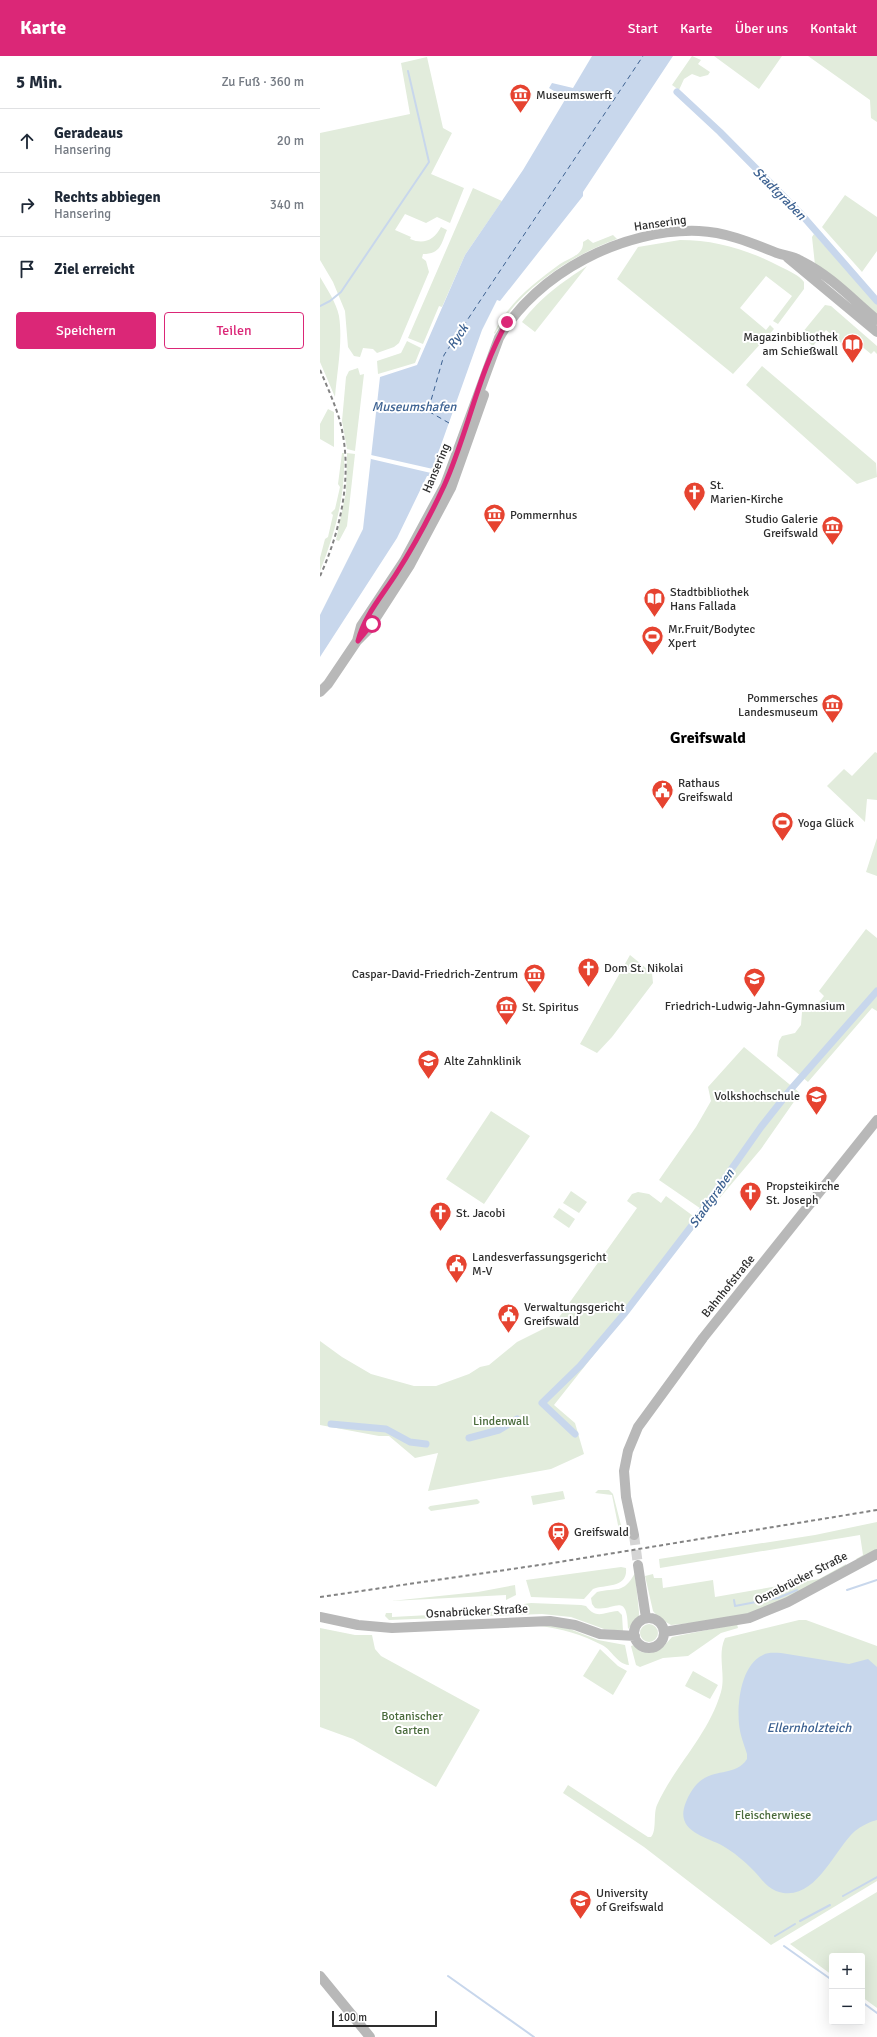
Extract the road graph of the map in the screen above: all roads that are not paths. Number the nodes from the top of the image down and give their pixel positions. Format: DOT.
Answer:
graph roads {
  1 [pos="787,257"];
  2 [pos="877,320"];
  3 [pos="877,332"];
  4 [pos="320,692"];
  5 [pos="877,1120"];
  6 [pos="634,1535"];
  7 [pos="877,1554"];
  8 [pos="638,1565"];
  9 [pos="320,1617"];
  10 [pos="646,1618"];
  11 [pos="664,1632"];
  12 [pos="635,1636"];
  13 [pos="320,1976"];
  14 [pos="370,2037"];
  1 -- 2 [label="main road, Hansering"];
  1 -- 3 [label="main road, Hansering"];
  1 -- 4 [label="main road, Hansering"];
  5 -- 6 [label="main road, Bahnhofstraße"];
  7 -- 11 [label="main road, Osnabrücker Straße"];
  8 -- 10 [label="main road"];
  9 -- 12 [label="main road, Osnabrücker Straße"];
  10 -- 11 [label="main road"];
  10 -- 12 [label="main road"];
  11 -- 12 [label="main road"];
  13 -- 14 [label="main road"];
}
